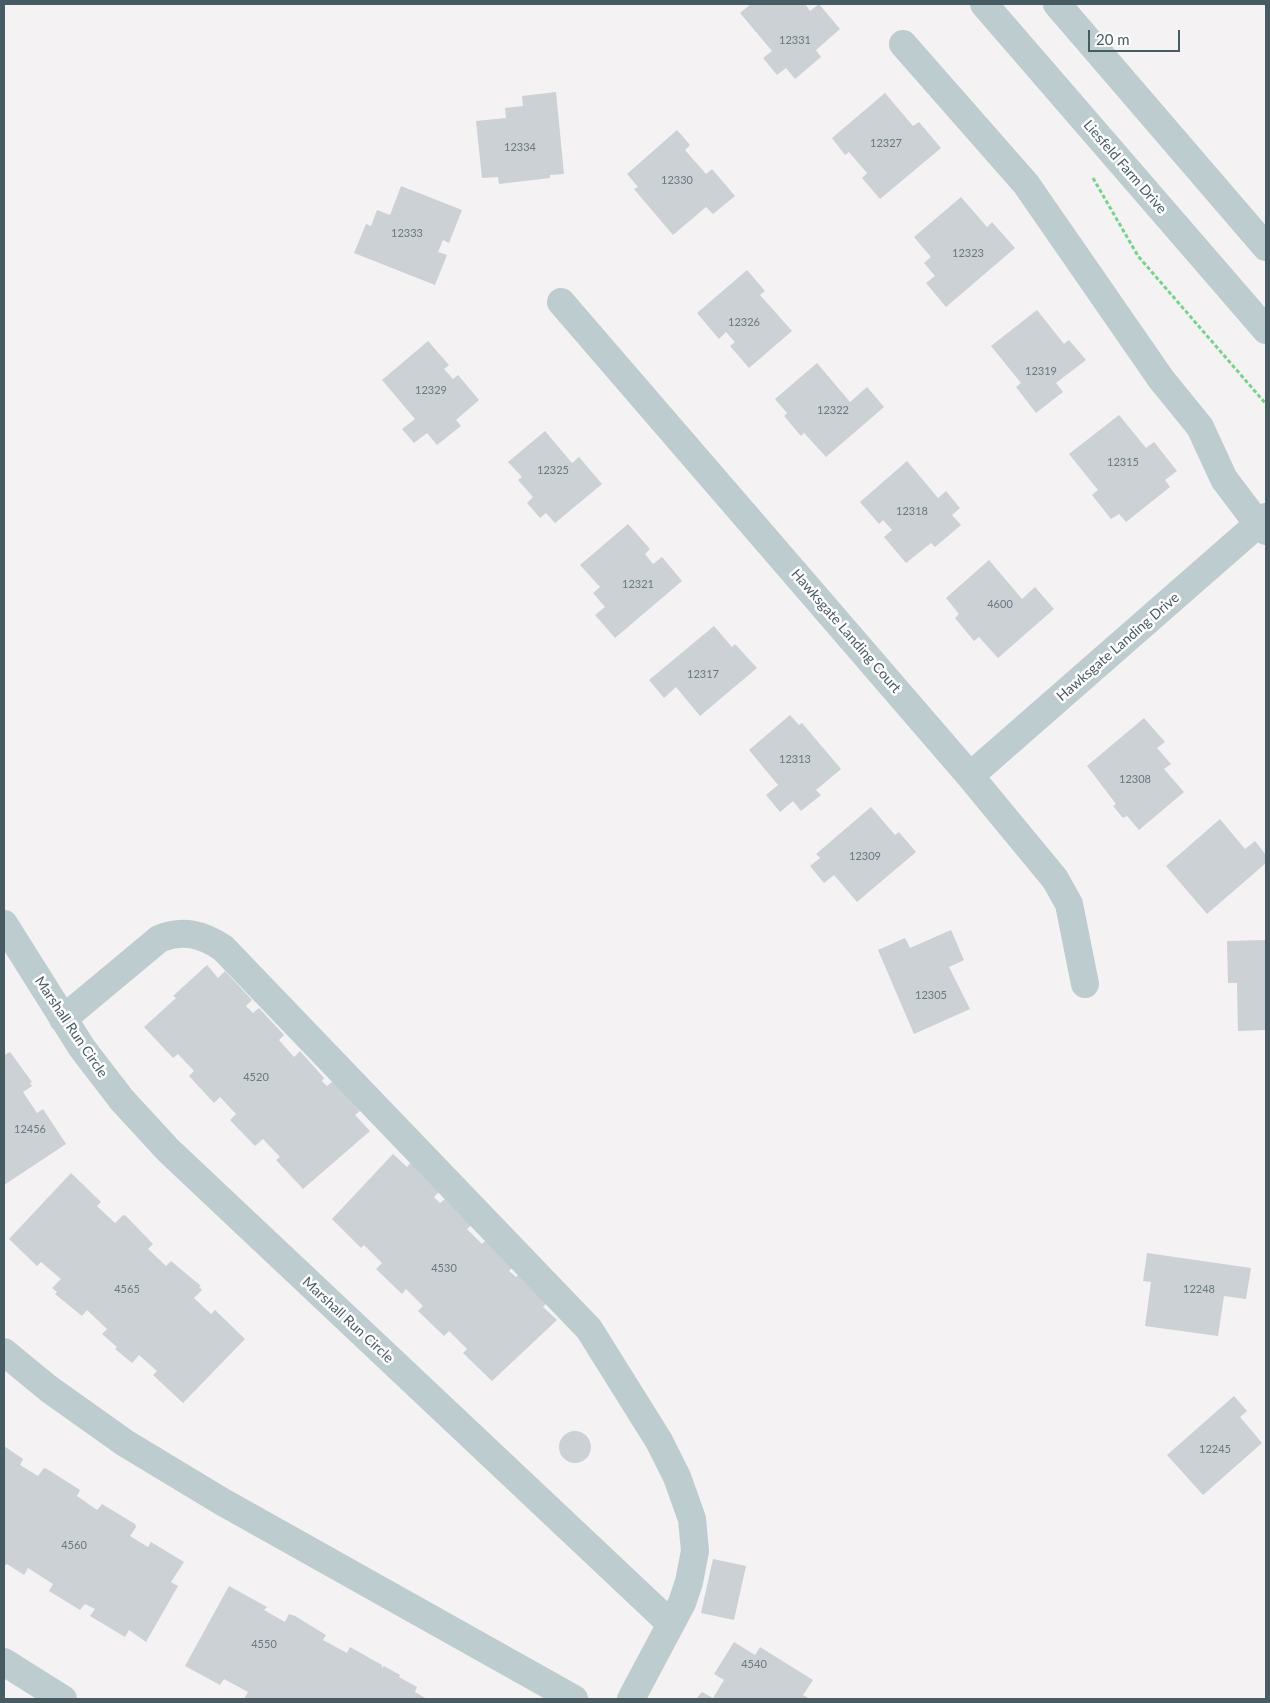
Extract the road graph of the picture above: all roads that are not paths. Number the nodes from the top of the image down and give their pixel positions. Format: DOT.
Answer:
graph roads {
  1 [pos="984,4"];
  2 [pos="1057,4"];
  3 [pos="903,44"];
  4 [pos="1266,247"];
  5 [pos="561,302"];
  6 [pos="1266,330"];
  7 [pos="1264,524"];
  8 [pos="970,776"];
  9 [pos="4,924"];
  10 [pos="1085,984"];
  11 [pos="63,1019"];
  12 [pos="4,1352"];
  13 [pos="671,1624"];
  14 [pos="4,1662"];
  15 [pos="63,1699"];
  16 [pos="574,1699"];
  17 [pos="631,1699"];
  1 -- 6 [label="street, Liesfeld Farm Drive"];
  2 -- 4 [label="street"];
  3 -- 7 [label="street"];
  5 -- 8 [label="street, Hawksgate Landing Court"];
  7 -- 8 [label="street, Hawksgate Landing Drive"];
  8 -- 10 [label="street, Hawksgate Landing Court"];
  9 -- 11 [label="street, Marshall Run Circle"];
  11 -- 13 [label="street, Marshall Run Circle"];
  11 -- 13 [label="street"];
  12 -- 16 [label="street"];
  13 -- 17 [label="street"];
  14 -- 15 [label="street"];
}
